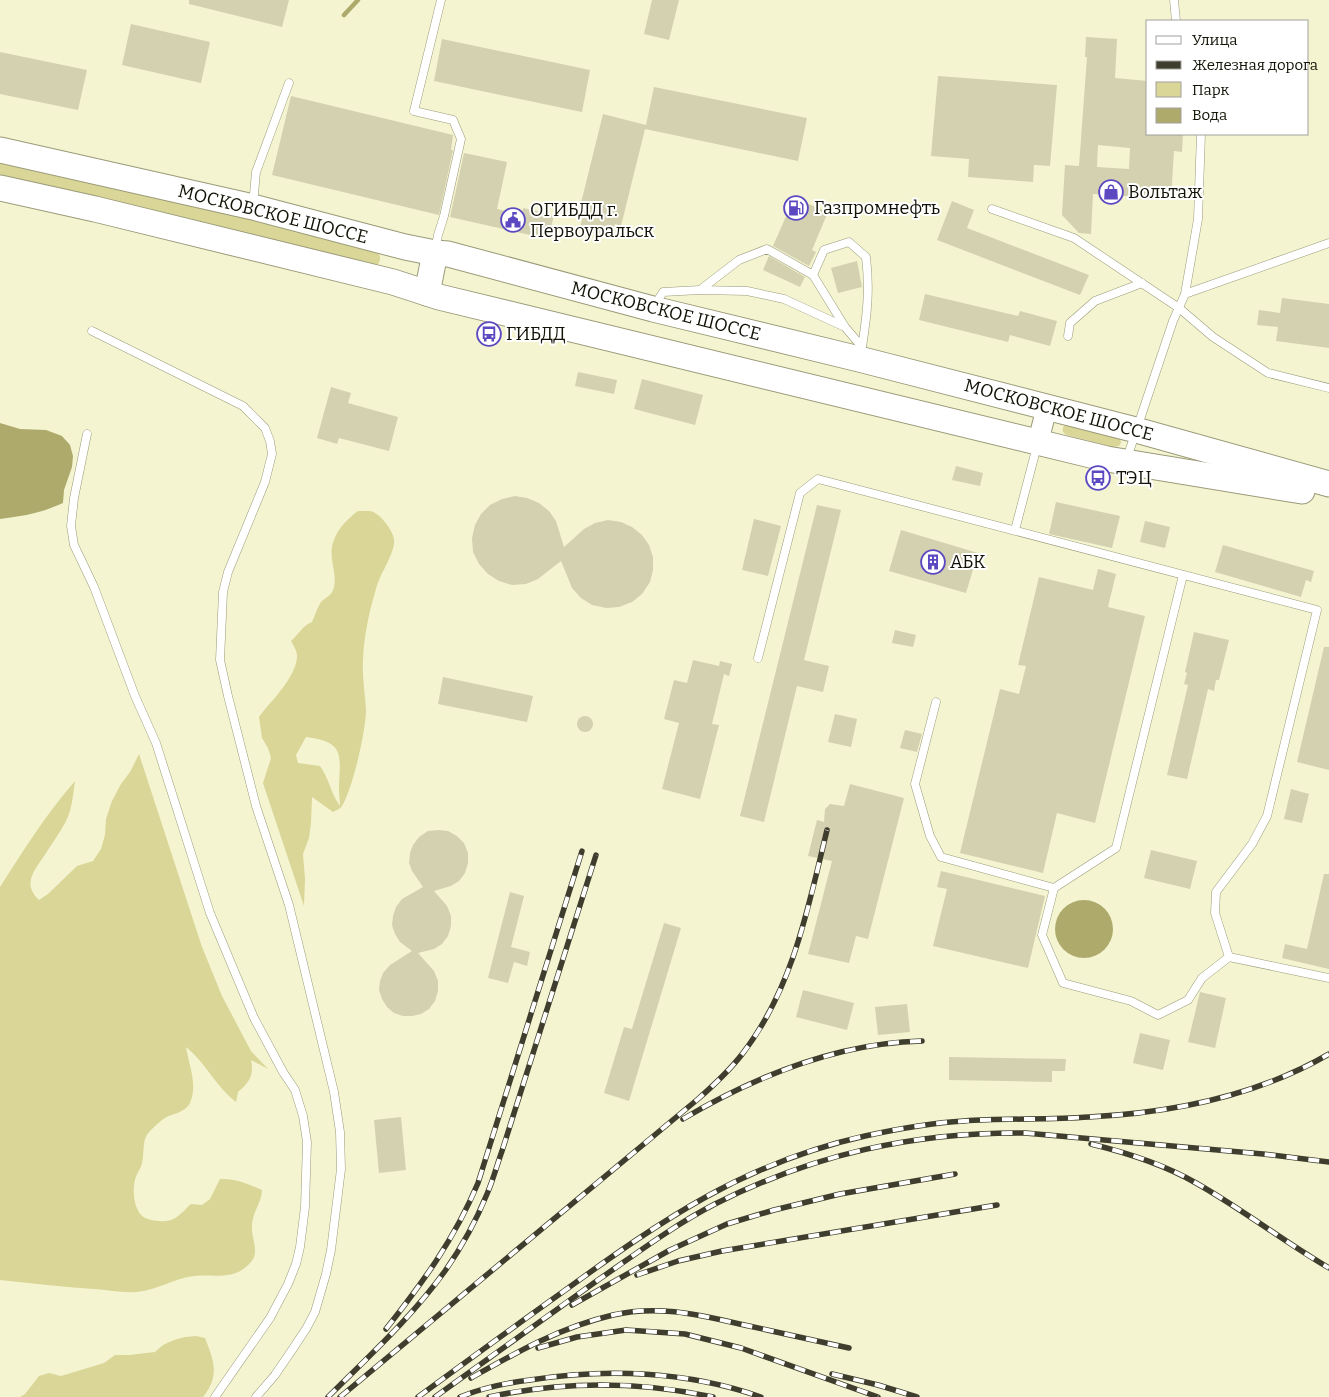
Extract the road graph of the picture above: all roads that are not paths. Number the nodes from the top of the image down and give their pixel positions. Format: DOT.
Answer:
graph roads {
  1 [pos="441,0"];
  2 [pos="1174,0"];
  3 [pos="1176,20"];
  4 [pos="289,83"];
  5 [pos="1201,135"];
  6 [pos="0,150"];
  7 [pos="0,188"];
  8 [pos="253,207"];
  9 [pos="992,209"];
  10 [pos="1329,243"];
  11 [pos="405,247"];
  12 [pos="435,253"];
  13 [pos="813,275"];
  14 [pos="392,282"];
  15 [pos="1142,283"];
  16 [pos="700,290"];
  17 [pos="427,293"];
  18 [pos="1185,294"];
  19 [pos="1179,308"];
  20 [pos="653,309"];
  21 [pos="845,326"];
  22 [pos="92,331"];
  23 [pos="1068,336"];
  24 [pos="860,353"];
  25 [pos="1329,388"];
  26 [pos="1047,407"];
  27 [pos="1136,430"];
  28 [pos="87,434"];
  29 [pos="1038,442"];
  30 [pos="1126,462"];
  31 [pos="1329,484"];
  32 [pos="1329,495"];
  33 [pos="1015,530"];
  34 [pos="1183,574"];
  35 [pos="758,658"];
  36 [pos="936,702"];
  37 [pos="1054,888"];
  38 [pos="1229,957"];
  39 [pos="1329,978"];
  40 [pos="215,1397"];
  41 [pos="256,1397"];
  1 -- 12 [label="lane"];
  2 -- 3 [label="lane"];
  4 -- 8 [label="lane"];
  5 -- 18 [label="lane"];
  6 -- 8 [label="main road, МОСКОВСКОЕ ШОССЕ"];
  7 -- 14 [label="main road, МОСКОВСКОЕ ШОССЕ"];
  8 -- 11 [label="main road, МОСКОВСКОЕ ШОССЕ"];
  9 -- 15 [label="lane"];
  10 -- 18 [label="lane"];
  11 -- 12 [label="main road, МОСКОВСКОЕ ШОССЕ"];
  11 -- 14 [label="main road"];
  12 -- 17 [label="main road"];
  12 -- 20 [label="main road, МОСКОВСКОЕ ШОССЕ"];
  13 -- 16 [label="lane"];
  13 -- 21 [label="lane"];
  13 -- 24 [label="lane"];
  14 -- 17 [label="main road, МОСКОВСКОЕ ШОССЕ"];
  15 -- 19 [label="lane"];
  15 -- 23 [label="lane"];
  16 -- 20 [label="lane"];
  16 -- 21 [label="lane"];
  17 -- 29 [label="main road, МОСКОВСКОЕ ШОССЕ"];
  18 -- 19 [label="lane"];
  19 -- 25 [label="lane"];
  19 -- 27 [label="lane"];
  20 -- 24 [label="main road, МОСКОВСКОЕ ШОССЕ"];
  21 -- 24 [label="lane"];
  22 -- 41 [label="lane"];
  24 -- 26 [label="main road, МОСКОВСКОЕ ШОССЕ"];
  26 -- 27 [label="main road, МОСКОВСКОЕ ШОССЕ"];
  26 -- 29 [label="street"];
  27 -- 30 [label="lane"];
  27 -- 31 [label="main road, МОСКОВСКОЕ ШОССЕ"];
  28 -- 40 [label="lane"];
  29 -- 30 [label="main road, МОСКОВСКОЕ ШОССЕ"];
  29 -- 33 [label="lane"];
  30 -- 32 [label="main road, МОСКОВСКОЕ ШОССЕ"];
  33 -- 34 [label="lane"];
  33 -- 35 [label="lane"];
  34 -- 37 [label="lane"];
  34 -- 38 [label="lane"];
  36 -- 37 [label="lane"];
  37 -- 38 [label="lane"];
  38 -- 39 [label="lane"];
}
